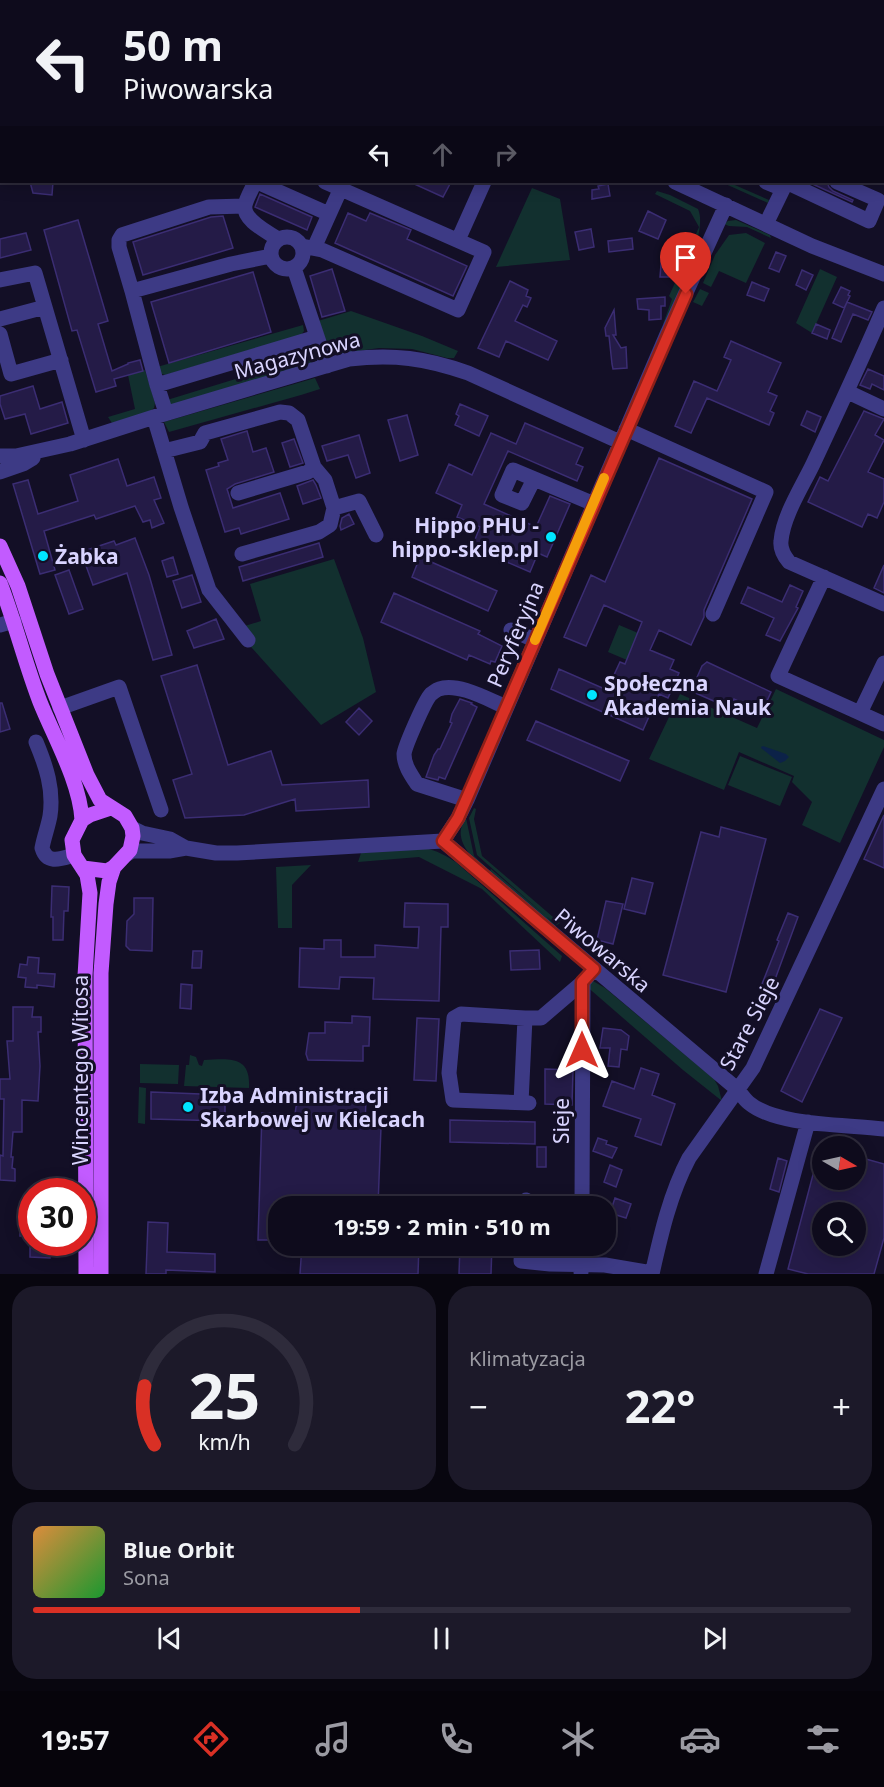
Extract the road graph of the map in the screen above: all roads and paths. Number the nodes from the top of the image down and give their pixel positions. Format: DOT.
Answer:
graph roads {
  1 [pos="256,183"];
  2 [pos="258,183"];
  3 [pos="328,183"];
  4 [pos="484,183"];
  5 [pos="677,183"];
  6 [pos="839,183"];
  7 [pos="785,184"];
  8 [pos="341,188"];
  9 [pos="726,205"];
  10 [pos="244,207"];
  11 [pos="329,214"];
  12 [pos="766,224"];
  13 [pos="278,239"];
  14 [pos="458,240"];
  15 [pos="308,247"];
  16 [pos="272,256"];
  17 [pos="294,268"];
  18 [pos="884,274"];
  19 [pos="0,280"];
  20 [pos="132,291"];
  21 [pos="45,307"];
  22 [pos="884,309"];
  23 [pos="0,319"];
  24 [pos="0,334"];
  25 [pos="316,337"];
  26 [pos="61,360"];
  27 [pos="327,366"];
  28 [pos="157,385"];
  29 [pos="848,392"];
  30 [pos="884,409"];
  31 [pos="160,415"];
  32 [pos="623,435"];
  33 [pos="84,440"];
  34 [pos="48,449"];
  35 [pos="164,451"];
  36 [pos="0,456"];
  37 [pos="314,467"];
  38 [pos="0,472"];
  39 [pos="534,479"];
  40 [pos="238,493"];
  41 [pos="594,504"];
  42 [pos="334,508"];
  43 [pos="376,535"];
  44 [pos="0,546"];
  45 [pos="242,554"];
  46 [pos="824,577"];
  47 [pos="0,582"];
  48 [pos="884,603"];
  49 [pos="713,614"];
  50 [pos="7,623"];
  51 [pos="511,630"];
  52 [pos="248,639"];
  53 [pos="535,640"];
  54 [pos="884,663"];
  55 [pos="506,707"];
  56 [pos="60,708"];
  57 [pos="860,713"];
  58 [pos="884,724"];
  59 [pos="36,742"];
  60 [pos="884,789"];
  61 [pos="466,800"];
  62 [pos="111,808"];
  63 [pos="161,810"];
  64 [pos="82,820"];
  65 [pos="132,828"];
  66 [pos="443,841"];
  67 [pos="186,848"];
  68 [pos="128,854"];
  69 [pos="78,862"];
  70 [pos="114,867"];
  71 [pos="594,969"];
  72 [pos="582,982"];
  73 [pos="525,1018"];
  74 [pos="737,1089"];
  75 [pos="808,1122"];
  76 [pos="884,1129"];
  77 [pos="582,1196"];
  78 [pos="521,1256"];
  79 [pos="581,1269"];
  80 [pos="86,1274"];
  81 [pos="101,1274"];
  82 [pos="652,1274"];
  83 [pos="766,1274"];
  1 -- 10 [label="street"];
  2 -- 11 [label="street"];
  3 -- 8 [label="street"];
  4 -- 14 [label="street"];
  5 -- 9 [label="street"];
  6 -- 7 [label="street"];
  7 -- 12 [label="street"];
  8 -- 11 [label="street"];
  8 -- 14 [label="street"];
  9 -- 12 [label="street"];
  9 -- 32 [label="street, Peryferyjna"];
  10 -- 13 [label="street"];
  10 -- 20 [label="street"];
  11 -- 15 [label="street"];
  12 -- 18 [label="street"];
  13 -- 15 [label="street"];
  13 -- 16 [label="street"];
  14 -- 15 [label="street"];
  15 -- 17 [label="street"];
  16 -- 17 [label="street"];
  16 -- 20 [label="street"];
  17 -- 25 [label="street"];
  19 -- 21 [label="street"];
  20 -- 28 [label="street"];
  21 -- 23 [label="street"];
  21 -- 26 [label="street"];
  22 -- 29 [label="street"];
  24 -- 26 [label="street"];
  25 -- 27 [label="street"];
  25 -- 28 [label="street"];
  26 -- 33 [label="street"];
  27 -- 31 [label="street, Magazynowa"];
  27 -- 32 [label="street, Magazynowa"];
  28 -- 31 [label="street"];
  29 -- 30 [label="street"];
  29 -- 46 [label="street"];
  31 -- 33 [label="street, Magazynowa"];
  31 -- 35 [label="street"];
  32 -- 41 [label="street, Peryferyjna"];
  32 -- 49 [label="street, Magazynowa"];
  33 -- 34 [label="street, Magazynowa"];
  34 -- 36 [label="street, Magazynowa"];
  34 -- 38 [label="street, Magazynowa"];
  35 -- 37 [label="street"];
  35 -- 52 [label="street"];
  37 -- 40 [label="street"];
  37 -- 42 [label="street"];
  39 -- 41 [label="street"];
  41 -- 53 [label="street, Peryferyjna"];
  42 -- 43 [label="street"];
  42 -- 45 [label="street"];
  44 -- 56 [label="main road"];
  46 -- 48 [label="street"];
  46 -- 57 [label="street"];
  47 -- 50 [label="main road"];
  50 -- 64 [label="main road"];
  51 -- 53 [label="street"];
  53 -- 55 [label="street, Peryferyjna"];
  54 -- 57 [label="street"];
  55 -- 61 [label="street, Peryferyjna"];
  55 -- 61 [label="street"];
  56 -- 62 [label="main road"];
  56 -- 63 [label="street"];
  57 -- 58 [label="street"];
  59 -- 69 [label="street"];
  60 -- 74 [label="street, Stare Sieje"];
  61 -- 66 [label="street, Peryferyjna"];
  62 -- 64 [label="main road"];
  62 -- 65 [label="main road"];
  64 -- 69 [label="main road"];
  65 -- 67 [label="street"];
  65 -- 68 [label="main road"];
  66 -- 67 [label="street"];
  66 -- 71 [label="street, Piwowarska"];
  67 -- 68 [label="street"];
  68 -- 70 [label="main road"];
  69 -- 70 [label="main road"];
  69 -- 80 [label="main road, Wincentego Witosa"];
  70 -- 81 [label="main road, Wincentego Witosa"];
  71 -- 72 [label="street"];
  71 -- 74 [label="street, Piwowarska"];
  72 -- 73 [label="street"];
  72 -- 77 [label="street, Sieje"];
  73 -- 73 [label="street"];
  74 -- 75 [label="street, Piwowarska"];
  74 -- 82 [label="street, Stare Sieje"];
  75 -- 76 [label="street, Piwowarska"];
  75 -- 83 [label="street"];
  78 -- 79 [label="street"];
  79 -- 82 [label="street"];
}
